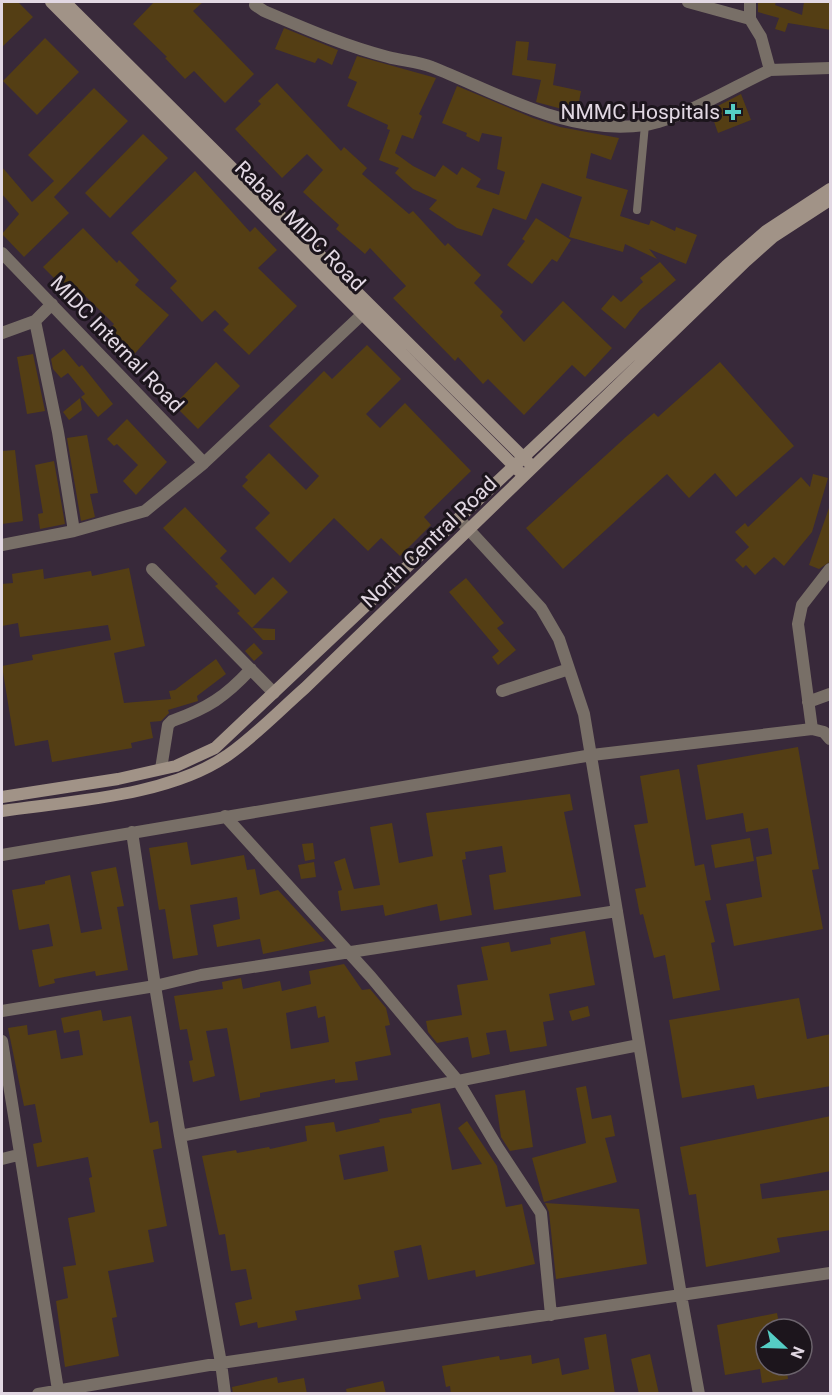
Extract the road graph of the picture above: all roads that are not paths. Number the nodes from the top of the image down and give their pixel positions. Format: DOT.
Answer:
graph roads {
  1 [pos="51,2"];
  2 [pos="65,2"];
  3 [pos="688,2"];
  4 [pos="750,2"];
  5 [pos="254,3"];
  6 [pos="750,19"];
  7 [pos="831,68"];
  8 [pos="770,70"];
  9 [pos="135,79"];
  10 [pos="645,125"];
  11 [pos="831,189"];
  12 [pos="831,200"];
  13 [pos="637,210"];
  14 [pos="2,253"];
  15 [pos="52,304"];
  16 [pos="366,311"];
  17 [pos="35,321"];
  18 [pos="2,333"];
  19 [pos="524,458"];
  20 [pos="204,464"];
  21 [pos="514,467"];
  22 [pos="529,472"];
  23 [pos="460,520"];
  24 [pos="469,530"];
  25 [pos="74,531"];
  26 [pos="2,545"];
  27 [pos="152,569"];
  28 [pos="831,569"];
  29 [pos="251,669"];
  30 [pos="569,669"];
  31 [pos="502,691"];
  32 [pos="274,693"];
  33 [pos="831,694"];
  34 [pos="808,702"];
  35 [pos="812,729"];
  36 [pos="831,739"];
  37 [pos="592,755"];
  38 [pos="161,769"];
  39 [pos="2,797"];
  40 [pos="2,811"];
  41 [pos="225,816"];
  42 [pos="132,832"];
  43 [pos="2,855"];
  44 [pos="617,911"];
  45 [pos="348,953"];
  46 [pos="155,986"];
  47 [pos="2,1011"];
  48 [pos="2,1041"];
  49 [pos="639,1045"];
  50 [pos="458,1081"];
  51 [pos="180,1136"];
  52 [pos="18,1155"];
  53 [pos="2,1159"];
  54 [pos="831,1273"];
  55 [pos="681,1295"];
  56 [pos="551,1315"];
  57 [pos="221,1363"];
  58 [pos="58,1390"];
  59 [pos="38,1394"];
  60 [pos="225,1394"];
  61 [pos="699,1394"];
  1 -- 9 [label="main road, Rabale MIDC Road"];
  2 -- 9 [label="main road, Rabale MIDC Road"];
  3 -- 6 [label="street"];
  4 -- 6 [label="street"];
  5 -- 10 [label="street"];
  6 -- 8 [label="street"];
  7 -- 8 [label="street"];
  8 -- 10 [label="street"];
  9 -- 16 [label="main road, Rabale MIDC Road"];
  10 -- 13 [label="lane"];
  11 -- 19 [label="main road, North Central Road"];
  12 -- 22 [label="main road, North Central Road"];
  14 -- 15 [label="street, MIDC Internal Road"];
  15 -- 17 [label="street"];
  15 -- 20 [label="street, MIDC Internal Road"];
  16 -- 19 [label="main road, Rabale MIDC Road"];
  16 -- 20 [label="street"];
  16 -- 21 [label="main road, Rabale MIDC Road"];
  17 -- 18 [label="street"];
  17 -- 25 [label="street"];
  19 -- 21 [label="main road, North Central Road"];
  19 -- 22 [label="main road, Rabale MIDC Road"];
  20 -- 25 [label="street"];
  21 -- 22 [label="main road, Rabale MIDC Road"];
  21 -- 23 [label="main road, North Central Road"];
  22 -- 24 [label="main road, North Central Road"];
  23 -- 24 [label="street"];
  23 -- 32 [label="main road, North Central Road"];
  24 -- 30 [label="street"];
  24 -- 40 [label="main road, North Central Road"];
  25 -- 26 [label="street"];
  27 -- 29 [label="street"];
  28 -- 34 [label="street"];
  29 -- 32 [label="street"];
  29 -- 38 [label="street"];
  30 -- 31 [label="street"];
  30 -- 37 [label="street"];
  32 -- 38 [label="main road, North Central Road"];
  33 -- 34 [label="street"];
  34 -- 35 [label="street"];
  35 -- 36 [label="street"];
  35 -- 37 [label="street"];
  37 -- 41 [label="street"];
  37 -- 44 [label="street"];
  38 -- 39 [label="main road, North Central Road"];
  41 -- 42 [label="street"];
  41 -- 45 [label="street"];
  42 -- 43 [label="street"];
  42 -- 46 [label="street"];
  44 -- 45 [label="street"];
  44 -- 49 [label="street"];
  45 -- 46 [label="street"];
  45 -- 50 [label="street"];
  46 -- 47 [label="street"];
  46 -- 51 [label="street"];
  48 -- 52 [label="street"];
  49 -- 50 [label="street"];
  49 -- 55 [label="street"];
  50 -- 51 [label="street"];
  50 -- 56 [label="street"];
  51 -- 57 [label="street"];
  52 -- 53 [label="street"];
  52 -- 58 [label="street"];
  54 -- 55 [label="street"];
  55 -- 56 [label="street"];
  55 -- 61 [label="street"];
  56 -- 57 [label="street"];
  57 -- 58 [label="street"];
  57 -- 60 [label="street"];
  58 -- 59 [label="street"];
}
